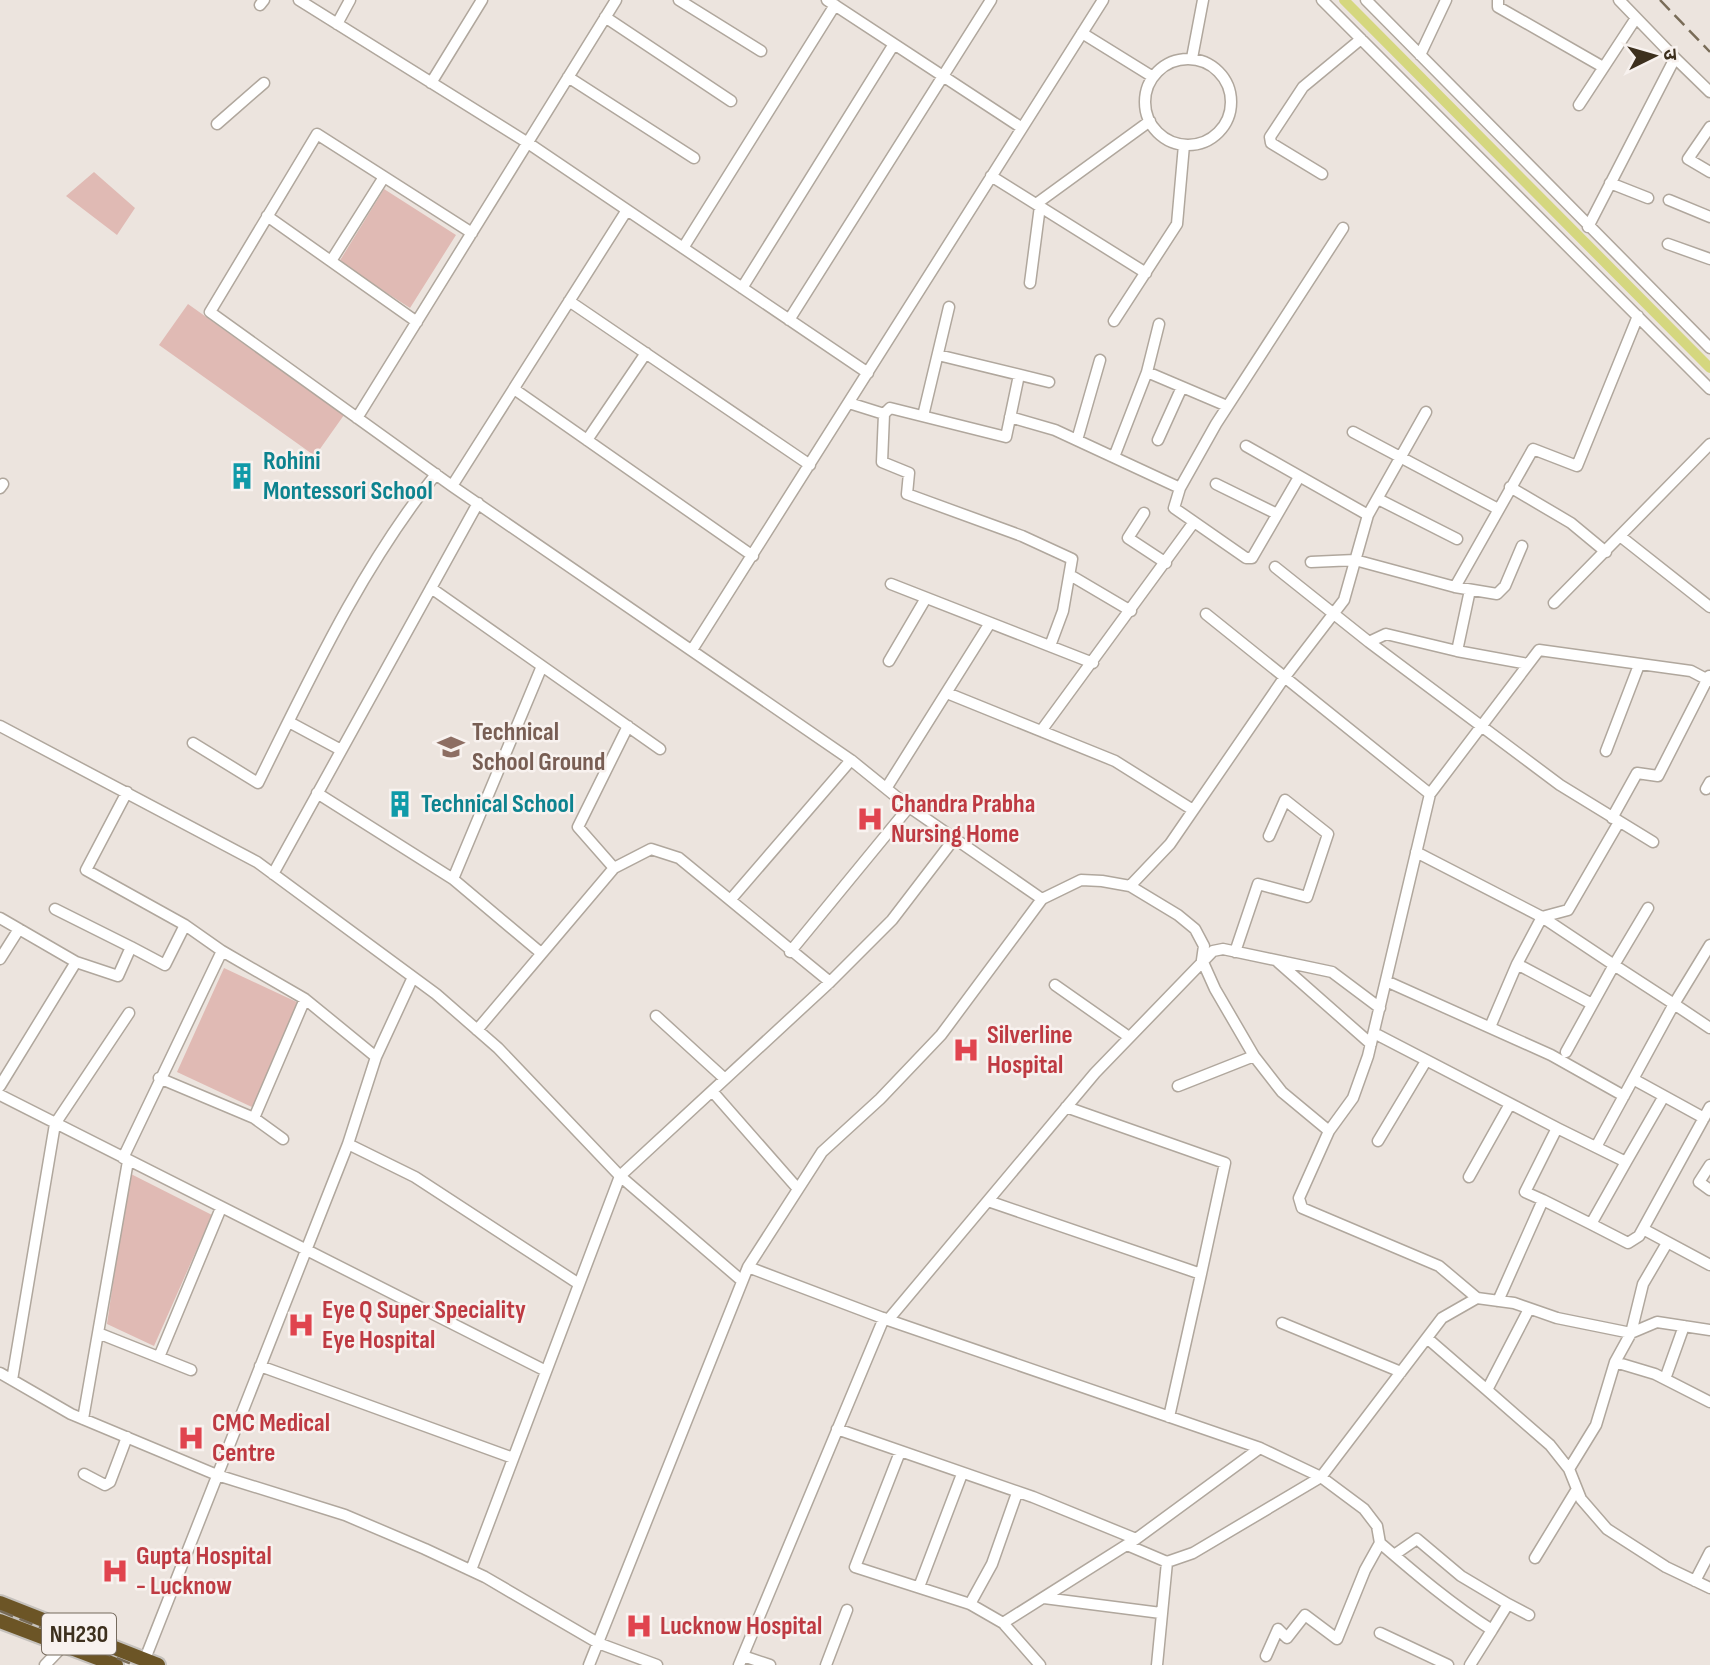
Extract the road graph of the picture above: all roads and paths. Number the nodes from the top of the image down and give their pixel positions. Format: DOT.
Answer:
graph roads {
  1 [pos="299,0"];
  2 [pos="351,0"];
  3 [pos="482,0"];
  4 [pos="616,0"];
  5 [pos="679,0"];
  6 [pos="991,0"];
  7 [pos="1103,0"];
  8 [pos="1203,0"];
  9 [pos="1322,0"];
  10 [pos="1366,0"];
  11 [pos="1446,0"];
  12 [pos="1498,0"];
  13 [pos="1619,0"];
  14 [pos="831,3"];
  15 [pos="605,18"];
  16 [pos="1636,18"];
  17 [pos="337,24"];
  18 [pos="1082,33"];
  19 [pos="1361,39"];
  20 [pos="894,44"];
  21 [pos="761,51"];
  22 [pos="1420,55"];
  23 [pos="1674,57"];
  24 [pos="1192,58"];
  25 [pos="1603,66"];
  26 [pos="568,77"];
  27 [pos="944,77"];
  28 [pos="1153,77"];
  29 [pos="264,83"];
  30 [pos="431,83"];
  31 [pos="1710,92"];
  32 [pos="731,101"];
  33 [pos="1579,105"];
  34 [pos="1150,121"];
  35 [pos="217,124"];
  36 [pos="1710,127"];
  37 [pos="1022,128"];
  38 [pos="528,143"];
  39 [pos="1184,145"];
  40 [pos="694,158"];
  41 [pos="1710,172"];
  42 [pos="1322,174"];
  43 [pos="992,176"];
  44 [pos="384,177"];
  45 [pos="1610,183"];
  46 [pos="1648,198"];
  47 [pos="1668,200"];
  48 [pos="1038,205"];
  49 [pos="627,210"];
  50 [pos="267,216"];
  51 [pos="1710,217"];
  52 [pos="1588,227"];
  53 [pos="1343,228"];
  54 [pos="472,233"];
  55 [pos="1668,244"];
  56 [pos="683,248"];
  57 [pos="1710,259"];
  58 [pos="331,261"];
  59 [pos="1146,274"];
  60 [pos="1030,283"];
  61 [pos="742,288"];
  62 [pos="569,301"];
  63 [pos="949,307"];
  64 [pos="1638,316"];
  65 [pos="789,320"];
  66 [pos="1114,321"];
  67 [pos="417,322"];
  68 [pos="1159,324"];
  69 [pos="1710,348"];
  70 [pos="646,353"];
  71 [pos="938,355"];
  72 [pos="1100,360"];
  73 [pos="1147,372"];
  74 [pos="868,373"];
  75 [pos="1019,375"];
  76 [pos="1049,382"];
  77 [pos="1182,387"];
  78 [pos="514,389"];
  79 [pos="1710,389"];
  80 [pos="849,403"];
  81 [pos="1227,406"];
  82 [pos="1426,412"];
  83 [pos="884,414"];
  84 [pos="923,416"];
  85 [pos="1010,417"];
  86 [pos="357,418"];
  87 [pos="1353,432"];
  88 [pos="587,440"];
  89 [pos="1077,440"];
  90 [pos="1158,440"];
  91 [pos="1710,444"];
  92 [pos="1246,446"];
  93 [pos="1401,456"];
  94 [pos="1114,457"];
  95 [pos="810,464"];
  96 [pos="436,474"];
  97 [pos="1300,477"];
  98 [pos="1216,484"];
  99 [pos="452,486"];
  100 [pos="1510,487"];
  101 [pos="1180,488"];
  102 [pos="1378,499"];
  103 [pos="478,503"];
  104 [pos="1498,509"];
  105 [pos="1144,513"];
  106 [pos="1277,514"];
  107 [pos="1368,515"];
  108 [pos="1195,522"];
  109 [pos="1620,536"];
  110 [pos="1457,540"];
  111 [pos="1522,546"];
  112 [pos="1606,552"];
  113 [pos="752,555"];
  114 [pos="1355,560"];
  115 [pos="1311,562"];
  116 [pos="1166,563"];
  117 [pos="1275,566"];
  118 [pos="1070,575"];
  119 [pos="891,584"];
  120 [pos="1455,587"];
  121 [pos="431,588"];
  122 [pos="1470,590"];
  123 [pos="926,598"];
  124 [pos="1554,603"];
  125 [pos="1710,607"];
  126 [pos="1131,611"];
  127 [pos="1206,614"];
  128 [pos="1333,614"];
  129 [pos="990,623"];
  130 [pos="1369,642"];
  131 [pos="1050,646"];
  132 [pos="692,650"];
  133 [pos="1457,651"];
  134 [pos="890,660"];
  135 [pos="1093,663"];
  136 [pos="1528,664"];
  137 [pos="1639,665"];
  138 [pos="542,666"];
  139 [pos="1283,678"];
  140 [pos="1709,678"];
  141 [pos="947,693"];
  142 [pos="289,722"];
  143 [pos="1482,725"];
  144 [pos="0,726"];
  145 [pos="628,726"];
  146 [pos="1041,731"];
  147 [pos="193,743"];
  148 [pos="660,749"];
  149 [pos="341,750"];
  150 [pos="1606,751"];
  151 [pos="851,760"];
  152 [pos="887,787"];
  153 [pos="127,792"];
  154 [pos="317,793"];
  155 [pos="1430,794"];
  156 [pos="909,807"];
  157 [pos="1193,810"];
  158 [pos="1615,820"];
  159 [pos="1269,836"];
  160 [pos="954,839"];
  161 [pos="1653,842"];
  162 [pos="1416,852"];
  163 [pos="614,868"];
  164 [pos="273,874"];
  165 [pos="453,879"];
  166 [pos="1130,886"];
  167 [pos="732,898"];
  168 [pos="1042,899"];
  169 [pos="1648,908"];
  170 [pos="55,909"];
  171 [pos="1542,917"];
  172 [pos="0,918"];
  173 [pos="185,925"];
  174 [pos="19,929"];
  175 [pos="1710,945"];
  176 [pos="131,947"];
  177 [pos="222,951"];
  178 [pos="790,952"];
  179 [pos="1235,952"];
  180 [pos="541,953"];
  181 [pos="0,959"];
  182 [pos="1202,960"];
  183 [pos="76,962"];
  184 [pos="1278,962"];
  185 [pos="1517,964"];
  186 [pos="1614,965"];
  187 [pos="413,977"];
  188 [pos="1386,981"];
  189 [pos="830,982"];
  190 [pos="1055,985"];
  191 [pos="305,999"];
  192 [pos="1592,1004"];
  193 [pos="1674,1004"];
  194 [pos="1380,1008"];
  195 [pos="129,1013"];
  196 [pos="656,1016"];
  197 [pos="1490,1027"];
  198 [pos="1710,1028"];
  199 [pos="477,1030"];
  200 [pos="1374,1033"];
  201 [pos="1129,1037"];
  202 [pos="1371,1044"];
  203 [pos="1566,1052"];
  204 [pos="1254,1056"];
  205 [pos="376,1057"];
  206 [pos="1426,1061"];
  207 [pos="159,1078"];
  208 [pos="725,1079"];
  209 [pos="1633,1079"];
  210 [pos="0,1086"];
  211 [pos="1178,1086"];
  212 [pos="712,1091"];
  213 [pos="0,1095"];
  214 [pos="1624,1096"];
  215 [pos="1664,1096"];
  216 [pos="1510,1104"];
  217 [pos="1066,1107"];
  218 [pos="1710,1107"];
  219 [pos="254,1118"];
  220 [pos="1704,1118"];
  221 [pos="54,1124"];
  222 [pos="1557,1128"];
  223 [pos="1329,1131"];
  224 [pos="283,1139"];
  225 [pos="1378,1141"];
  226 [pos="348,1144"];
  227 [pos="1596,1147"];
  228 [pos="125,1160"];
  229 [pos="1626,1162"];
  230 [pos="1710,1165"];
  231 [pos="620,1176"];
  232 [pos="1469,1177"];
  233 [pos="798,1189"];
  234 [pos="1710,1191"];
  235 [pos="1543,1200"];
  236 [pos="988,1201"];
  237 [pos="221,1208"];
  238 [pos="1591,1224"];
  239 [pos="1643,1229"];
  240 [pos="1667,1243"];
  241 [pos="306,1251"];
  242 [pos="1710,1252"];
  243 [pos="1707,1264"];
  244 [pos="748,1267"];
  245 [pos="1201,1274"];
  246 [pos="740,1280"];
  247 [pos="579,1284"];
  248 [pos="1477,1298"];
  249 [pos="1498,1301"];
  250 [pos="1529,1309"];
  251 [pos="886,1319"];
  252 [pos="1282,1323"];
  253 [pos="1684,1326"];
  254 [pos="1710,1330"];
  255 [pos="98,1333"];
  256 [pos="1631,1334"];
  257 [pos="1427,1338"];
  258 [pos="159,1357"];
  259 [pos="1615,1362"];
  260 [pos="260,1366"];
  261 [pos="191,1370"];
  262 [pos="546,1371"];
  263 [pos="1401,1372"];
  264 [pos="0,1373"];
  265 [pos="1665,1379"];
  266 [pos="12,1380"];
  267 [pos="1488,1390"];
  268 [pos="1710,1402"];
  269 [pos="1169,1417"];
  270 [pos="83,1419"];
  271 [pos="837,1429"];
  272 [pos="127,1437"];
  273 [pos="1261,1448"];
  274 [pos="900,1452"];
  275 [pos="513,1458"];
  276 [pos="1569,1469"];
  277 [pos="84,1474"];
  278 [pos="962,1474"];
  279 [pos="217,1475"];
  280 [pos="1321,1477"];
  281 [pos="1577,1489"];
  282 [pos="1017,1493"];
  283 [pos="1131,1542"];
  284 [pos="1380,1543"];
  285 [pos="1710,1552"];
  286 [pos="1394,1555"];
  287 [pos="1535,1558"];
  288 [pos="1167,1562"];
  289 [pos="471,1570"];
  290 [pos="1695,1581"];
  291 [pos="919,1587"];
  292 [pos="1710,1588"];
  293 [pos="1044,1598"];
  294 [pos="0,1603"];
  295 [pos="970,1604"];
  296 [pos="1508,1604"];
  297 [pos="847,1610"];
  298 [pos="1161,1613"];
  299 [pos="1529,1615"];
  300 [pos="0,1621"];
  301 [pos="1003,1623"];
  302 [pos="1492,1630"];
  303 [pos="1380,1633"];
  304 [pos="598,1643"];
  305 [pos="64,1645"];
  306 [pos="1266,1656"];
  307 [pos="741,1661"];
  308 [pos="148,1663"];
  309 [pos="45,1665"];
  310 [pos="116,1665"];
  311 [pos="589,1665"];
  312 [pos="657,1665"];
  313 [pos="769,1665"];
  314 [pos="826,1665"];
  315 [pos="1040,1665"];
  316 [pos="1157,1665"];
  317 [pos="1448,1665"];
  318 [pos="1470,1665"];
  1 -- 17 [label="street"];
  2 -- 17 [label="street"];
  3 -- 30 [label="street"];
  4 -- 15 [label="street"];
  5 -- 21 [label="street"];
  6 -- 27 [label="street"];
  7 -- 18 [label="street"];
  8 -- 24 [label="street"];
  9 -- 19 [label="street"];
  10 -- 22 [label="street"];
  11 -- 22 [label="street"];
  12 -- 25 [label="street"];
  13 -- 16 [label="street"];
  14 -- 20 [label="street"];
  14 -- 56 [label="street"];
  15 -- 26 [label="street"];
  15 -- 32 [label="street"];
  16 -- 23 [label="street"];
  16 -- 25 [label="street"];
  17 -- 30 [label="street"];
  18 -- 28 [label="street"];
  18 -- 37 [label="street"];
  19 -- 42 [label="street"];
  19 -- 64 [label="street"];
  20 -- 27 [label="street"];
  20 -- 61 [label="street"];
  22 -- 52 [label="street"];
  23 -- 31 [label="street"];
  23 -- 45 [label="street"];
  24 -- 28 [label="street"];
  24 -- 39 [label="street"];
  25 -- 33 [label="street"];
  26 -- 38 [label="street"];
  26 -- 40 [label="street"];
  27 -- 37 [label="street"];
  27 -- 65 [label="street"];
  28 -- 34 [label="street"];
  29 -- 35 [label="street"];
  30 -- 38 [label="street"];
  34 -- 39 [label="street"];
  34 -- 48 [label="street"];
  36 -- 41 [label="street"];
  37 -- 43 [label="street"];
  38 -- 49 [label="street"];
  38 -- 54 [label="street"];
  39 -- 59 [label="street"];
  43 -- 48 [label="street"];
  43 -- 74 [label="street"];
  44 -- 50 [label="street"];
  44 -- 54 [label="street"];
  44 -- 58 [label="street"];
  45 -- 46 [label="street"];
  45 -- 52 [label="street"];
  47 -- 51 [label="street"];
  48 -- 59 [label="street"];
  48 -- 60 [label="street"];
  49 -- 56 [label="street"];
  49 -- 62 [label="street"];
  50 -- 58 [label="street"];
  50 -- 86 [label="street"];
  52 -- 69 [label="street"];
  53 -- 81 [label="street"];
  54 -- 67 [label="street"];
  55 -- 57 [label="street"];
  56 -- 61 [label="street"];
  58 -- 67 [label="street"];
  59 -- 66 [label="street"];
  61 -- 65 [label="street"];
  62 -- 70 [label="street"];
  62 -- 78 [label="street"];
  63 -- 71 [label="street"];
  64 -- 79 [label="street"];
  64 -- 100 [label="street"];
  65 -- 74 [label="street"];
  67 -- 86 [label="street"];
  68 -- 73 [label="street"];
  70 -- 88 [label="street"];
  70 -- 95 [label="street"];
  71 -- 75 [label="street"];
  71 -- 84 [label="street"];
  72 -- 89 [label="street"];
  73 -- 77 [label="street"];
  73 -- 94 [label="street"];
  74 -- 80 [label="street"];
  75 -- 76 [label="street"];
  75 -- 85 [label="street"];
  77 -- 81 [label="street"];
  77 -- 90 [label="street"];
  78 -- 88 [label="street"];
  78 -- 99 [label="street"];
  80 -- 83 [label="street"];
  80 -- 95 [label="street"];
  81 -- 101 [label="street"];
  82 -- 93 [label="street"];
  83 -- 84 [label="street"];
  83 -- 118 [label="street"];
  84 -- 85 [label="street"];
  85 -- 89 [label="street"];
  86 -- 96 [label="street"];
  87 -- 93 [label="street"];
  88 -- 113 [label="street"];
  89 -- 94 [label="street"];
  91 -- 109 [label="street"];
  92 -- 97 [label="street"];
  93 -- 102 [label="street"];
  93 -- 104 [label="street"];
  94 -- 101 [label="street"];
  95 -- 113 [label="street"];
  96 -- 99 [label="street"];
  96 -- 142 [label="street"];
  97 -- 106 [label="street"];
  97 -- 107 [label="street"];
  98 -- 106 [label="street"];
  99 -- 103 [label="street"];
  100 -- 104 [label="street"];
  100 -- 112 [label="street"];
  101 -- 108 [label="street"];
  102 -- 107 [label="street"];
  102 -- 110 [label="street"];
  103 -- 121 [label="street"];
  103 -- 132 [label="street"];
  104 -- 120 [label="street"];
  105 -- 116 [label="street"];
  106 -- 108 [label="street"];
  107 -- 114 [label="street"];
  108 -- 116 [label="street"];
  109 -- 112 [label="street"];
  109 -- 125 [label="street"];
  111 -- 122 [label="street"];
  112 -- 124 [label="street"];
  113 -- 132 [label="street"];
  114 -- 115 [label="street"];
  114 -- 120 [label="street"];
  114 -- 128 [label="street"];
  116 -- 126 [label="street"];
  117 -- 128 [label="street"];
  118 -- 126 [label="street"];
  118 -- 131 [label="street"];
  119 -- 123 [label="street"];
  120 -- 122 [label="street"];
  121 -- 138 [label="street"];
  121 -- 149 [label="street"];
  122 -- 133 [label="street"];
  123 -- 129 [label="street"];
  123 -- 134 [label="street"];
  126 -- 135 [label="street"];
  127 -- 139 [label="street"];
  128 -- 130 [label="street"];
  128 -- 139 [label="street"];
  129 -- 131 [label="street"];
  129 -- 141 [label="street"];
  130 -- 133 [label="street"];
  130 -- 143 [label="street"];
  131 -- 135 [label="street"];
  132 -- 151 [label="street"];
  133 -- 136 [label="street"];
  135 -- 146 [label="street"];
  136 -- 137 [label="street"];
  136 -- 143 [label="street"];
  137 -- 140 [label="street"];
  137 -- 150 [label="street"];
  138 -- 145 [label="street"];
  138 -- 165 [label="street"];
  139 -- 155 [label="street"];
  139 -- 157 [label="street"];
  140 -- 158 [label="street"];
  141 -- 146 [label="street"];
  141 -- 152 [label="street"];
  142 -- 147 [label="street"];
  142 -- 149 [label="street"];
  143 -- 155 [label="street"];
  143 -- 158 [label="street"];
  144 -- 153 [label="street"];
  145 -- 148 [label="street"];
  145 -- 163 [label="street"];
  146 -- 157 [label="street"];
  149 -- 154 [label="street"];
  151 -- 152 [label="street"];
  151 -- 167 [label="street"];
  152 -- 156 [label="street"];
  153 -- 164 [label="street"];
  153 -- 173 [label="street"];
  154 -- 164 [label="street"];
  154 -- 165 [label="street"];
  155 -- 162 [label="street"];
  156 -- 160 [label="street"];
  156 -- 178 [label="street"];
  157 -- 166 [label="street"];
  158 -- 161 [label="street"];
  158 -- 171 [label="street"];
  159 -- 179 [label="street"];
  160 -- 168 [label="street"];
  160 -- 189 [label="street"];
  162 -- 171 [label="street"];
  162 -- 188 [label="street"];
  163 -- 167 [label="street"];
  163 -- 180 [label="street"];
  164 -- 187 [label="street"];
  165 -- 180 [label="street"];
  166 -- 168 [label="street"];
  166 -- 182 [label="street"];
  167 -- 178 [label="street"];
  168 -- 233 [label="street"];
  169 -- 186 [label="street"];
  170 -- 176 [label="street"];
  171 -- 185 [label="street"];
  171 -- 186 [label="street"];
  172 -- 174 [label="street"];
  173 -- 176 [label="street"];
  173 -- 177 [label="street"];
  174 -- 181 [label="street"];
  174 -- 183 [label="street"];
  175 -- 193 [label="street"];
  176 -- 183 [label="street"];
  177 -- 191 [label="street"];
  177 -- 207 [label="street"];
  178 -- 189 [label="street"];
  179 -- 182 [label="street"];
  179 -- 184 [label="street"];
  180 -- 199 [label="street"];
  182 -- 201 [label="street"];
  182 -- 204 [label="street"];
  183 -- 210 [label="street"];
  184 -- 194 [label="street"];
  184 -- 202 [label="street"];
  185 -- 192 [label="street"];
  185 -- 197 [label="street"];
  186 -- 192 [label="street"];
  186 -- 193 [label="street"];
  187 -- 199 [label="street"];
  187 -- 205 [label="street"];
  188 -- 194 [label="street"];
  188 -- 197 [label="street"];
  189 -- 208 [label="street"];
  190 -- 201 [label="street"];
  191 -- 205 [label="street"];
  191 -- 219 [label="street"];
  192 -- 203 [label="street"];
  193 -- 198 [label="street"];
  193 -- 209 [label="street"];
  194 -- 200 [label="street"];
  195 -- 221 [label="street"];
  196 -- 208 [label="street"];
  197 -- 214 [label="street"];
  199 -- 231 [label="street"];
  200 -- 202 [label="street"];
  200 -- 206 [label="street"];
  201 -- 217 [label="street"];
  202 -- 223 [label="street"];
  204 -- 211 [label="street"];
  204 -- 223 [label="street"];
  205 -- 226 [label="street"];
  206 -- 216 [label="street"];
  206 -- 225 [label="street"];
  207 -- 219 [label="street"];
  207 -- 228 [label="street"];
  208 -- 212 [label="street"];
  209 -- 214 [label="street"];
  209 -- 215 [label="street"];
  212 -- 231 [label="street"];
  212 -- 233 [label="street"];
  213 -- 221 [label="street"];
  214 -- 227 [label="street"];
  215 -- 220 [label="street"];
  215 -- 229 [label="street"];
  216 -- 222 [label="street"];
  216 -- 232 [label="street"];
  217 -- 236 [label="street"];
  217 -- 245 [label="street"];
  218 -- 220 [label="street"];
  219 -- 224 [label="street"];
  220 -- 239 [label="street"];
  221 -- 228 [label="street"];
  221 -- 266 [label="street"];
  222 -- 227 [label="street"];
  222 -- 235 [label="street"];
  223 -- 248 [label="street"];
  226 -- 241 [label="street"];
  226 -- 247 [label="street"];
  227 -- 229 [label="street"];
  228 -- 237 [label="street"];
  228 -- 255 [label="street"];
  229 -- 238 [label="street"];
  230 -- 234 [label="street"];
  231 -- 246 [label="street"];
  231 -- 247 [label="street"];
  233 -- 244 [label="street"];
  235 -- 238 [label="street"];
  235 -- 249 [label="street"];
  236 -- 245 [label="street"];
  236 -- 251 [label="street"];
  237 -- 241 [label="street"];
  237 -- 258 [label="street"];
  238 -- 239 [label="street"];
  239 -- 240 [label="street"];
  240 -- 243 [label="street"];
  240 -- 256 [label="street"];
  241 -- 260 [label="street"];
  241 -- 262 [label="street"];
  242 -- 243 [label="street"];
  244 -- 246 [label="street"];
  244 -- 251 [label="street"];
  245 -- 269 [label="street"];
  246 -- 304 [label="street"];
  247 -- 262 [label="street"];
  248 -- 249 [label="street"];
  248 -- 257 [label="street"];
  249 -- 250 [label="street"];
  250 -- 256 [label="street"];
  250 -- 267 [label="street"];
  251 -- 269 [label="street"];
  251 -- 271 [label="street"];
  252 -- 263 [label="street"];
  253 -- 254 [label="street"];
  253 -- 256 [label="street"];
  253 -- 265 [label="street"];
  255 -- 258 [label="street"];
  255 -- 270 [label="street"];
  256 -- 259 [label="street"];
  257 -- 263 [label="street"];
  257 -- 267 [label="street"];
  258 -- 261 [label="street"];
  259 -- 265 [label="street"];
  259 -- 276 [label="street"];
  260 -- 275 [label="street"];
  260 -- 279 [label="street"];
  262 -- 275 [label="street"];
  263 -- 280 [label="street"];
  264 -- 266 [label="street"];
  265 -- 268 [label="street"];
  266 -- 270 [label="street"];
  267 -- 276 [label="street"];
  269 -- 273 [label="street"];
  270 -- 272 [label="street"];
  271 -- 274 [label="street"];
  271 -- 307 [label="street"];
  272 -- 277 [label="street"];
  272 -- 279 [label="street"];
  273 -- 280 [label="street"];
  273 -- 283 [label="street"];
  274 -- 278 [label="street"];
  274 -- 291 [label="street"];
  275 -- 289 [label="street"];
  276 -- 281 [label="street"];
  278 -- 282 [label="street"];
  278 -- 291 [label="street"];
  279 -- 289 [label="street"];
  279 -- 308 [label="street"];
  280 -- 284 [label="street"];
  280 -- 288 [label="street"];
  281 -- 287 [label="street"];
  281 -- 290 [label="street"];
  282 -- 283 [label="street"];
  282 -- 295 [label="street"];
  283 -- 288 [label="street"];
  283 -- 293 [label="street"];
  284 -- 286 [label="street"];
  284 -- 306 [label="street"];
  285 -- 290 [label="street"];
  286 -- 296 [label="street"];
  286 -- 302 [label="street"];
  288 -- 298 [label="street"];
  289 -- 304 [label="street"];
  290 -- 292 [label="street"];
  291 -- 295 [label="street"];
  293 -- 298 [label="street"];
  293 -- 301 [label="street"];
  294 -- 308 [label="highway, NH230"];
  295 -- 301 [label="street"];
  296 -- 299 [label="street"];
  296 -- 302 [label="street"];
  297 -- 314 [label="street"];
  298 -- 316 [label="street"];
  300 -- 305 [label="highway, NH230"];
  301 -- 315 [label="street"];
  302 -- 318 [label="street"];
  303 -- 317 [label="street"];
  304 -- 311 [label="street"];
  304 -- 312 [label="street"];
  305 -- 309 [label="street"];
  305 -- 310 [label="highway, NH230"];
  307 -- 313 [label="street"];
}
